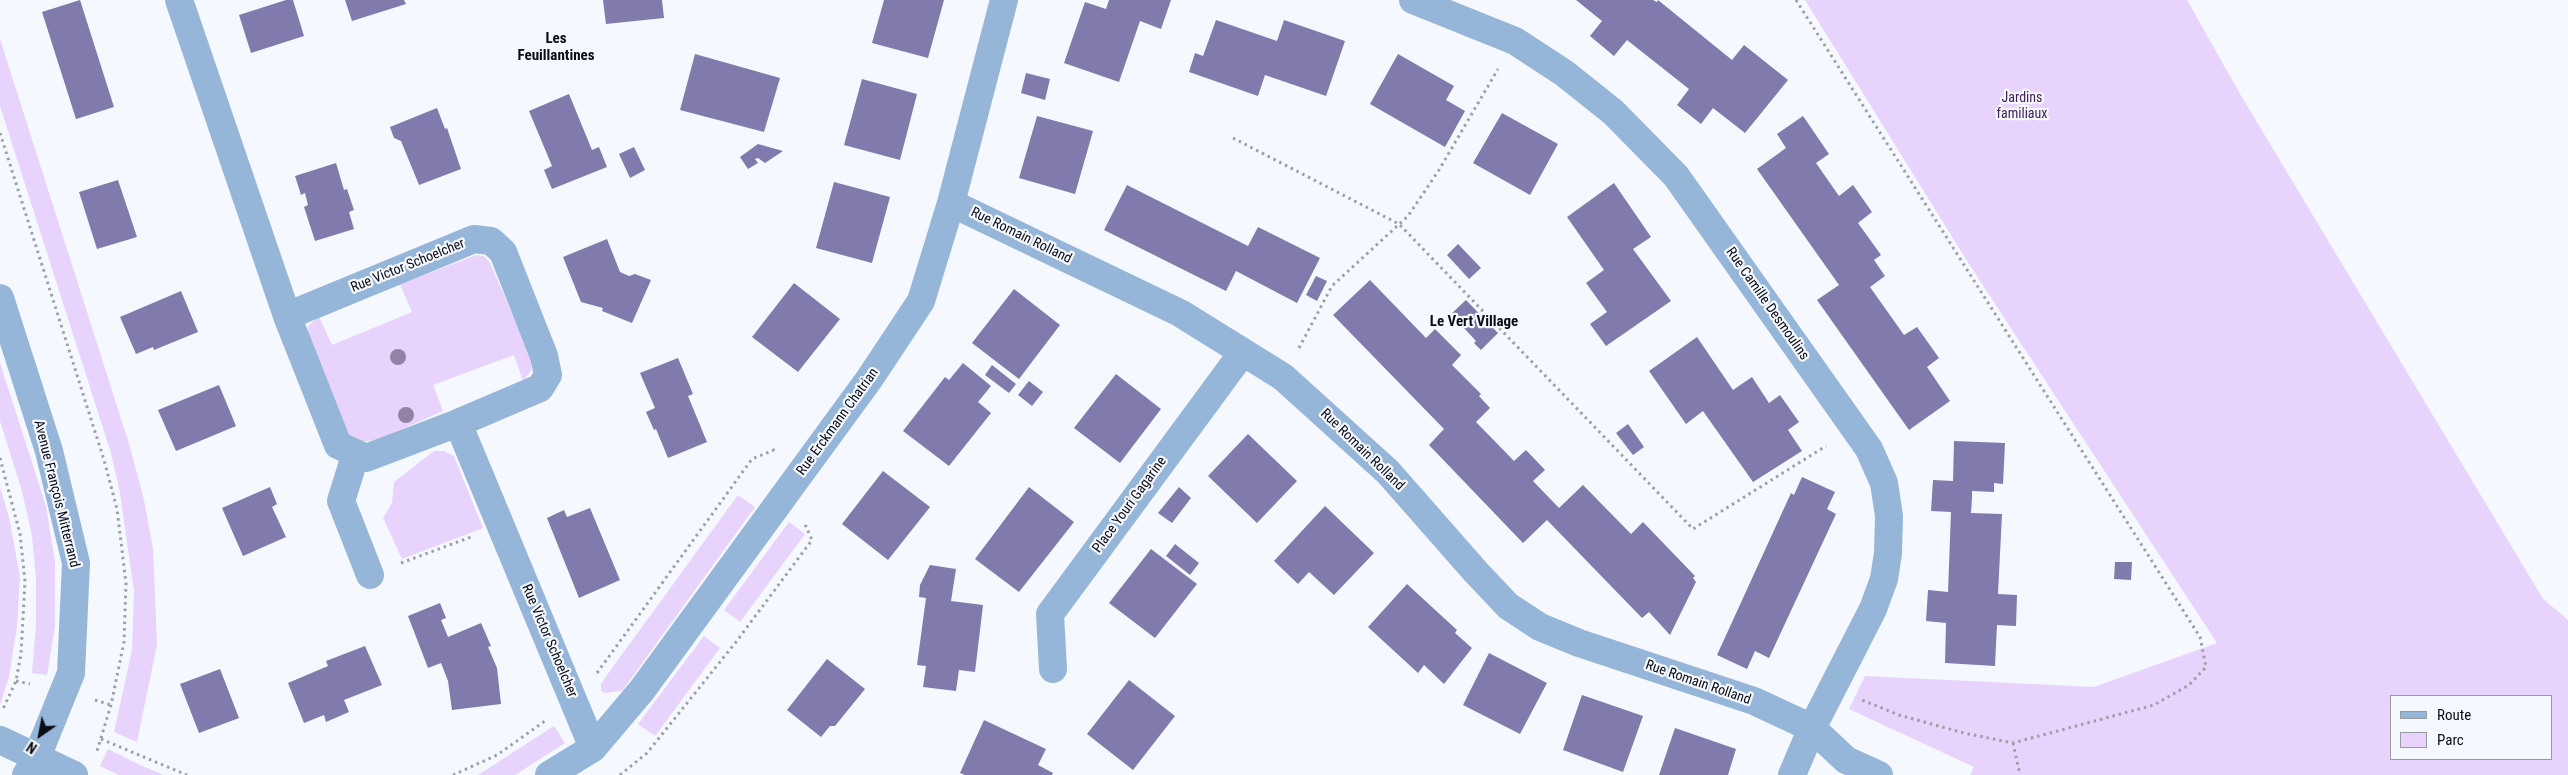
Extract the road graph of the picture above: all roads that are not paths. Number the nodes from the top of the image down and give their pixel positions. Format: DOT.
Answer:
graph roads {
  1 [pos="179,0"];
  2 [pos="1004,0"];
  3 [pos="1414,0"];
  4 [pos="951,203"];
  5 [pos="0,298"];
  6 [pos="287,316"];
  7 [pos="1243,352"];
  8 [pos="458,423"];
  9 [pos="356,453"];
  10 [pos="370,575"];
  11 [pos="1053,669"];
  12 [pos="1812,728"];
  13 [pos="0,740"];
  14 [pos="593,748"];
  15 [pos="31,766"];
  16 [pos="74,775"];
  17 [pos="549,775"];
  18 [pos="1792,775"];
  19 [pos="1879,775"];
  1 -- 6 [label="street"];
  2 -- 4 [label="street, Rue Erckmann Chatrian"];
  3 -- 12 [label="street, Rue Camille Desmoulins"];
  4 -- 7 [label="street, Rue Romain Rolland"];
  4 -- 14 [label="street, Rue Erckmann Chatrian"];
  5 -- 15 [label="street, Avenue François Mitterrand"];
  6 -- 8 [label="street, Rue Victor Schoelcher"];
  6 -- 9 [label="street"];
  7 -- 11 [label="street, Place Youri Gagarine"];
  7 -- 12 [label="street, Rue Romain Rolland"];
  8 -- 9 [label="street, Rue Victor Schoelcher"];
  8 -- 14 [label="street, Rue Victor Schoelcher"];
  9 -- 10 [label="street"];
  12 -- 18 [label="street, Rue Camille Desmoulins"];
  12 -- 19 [label="street, Rue Romain Rolland"];
  13 -- 15 [label="street"];
  14 -- 17 [label="street, Rue Erckmann Chatrian"];
  15 -- 16 [label="street"];
}
